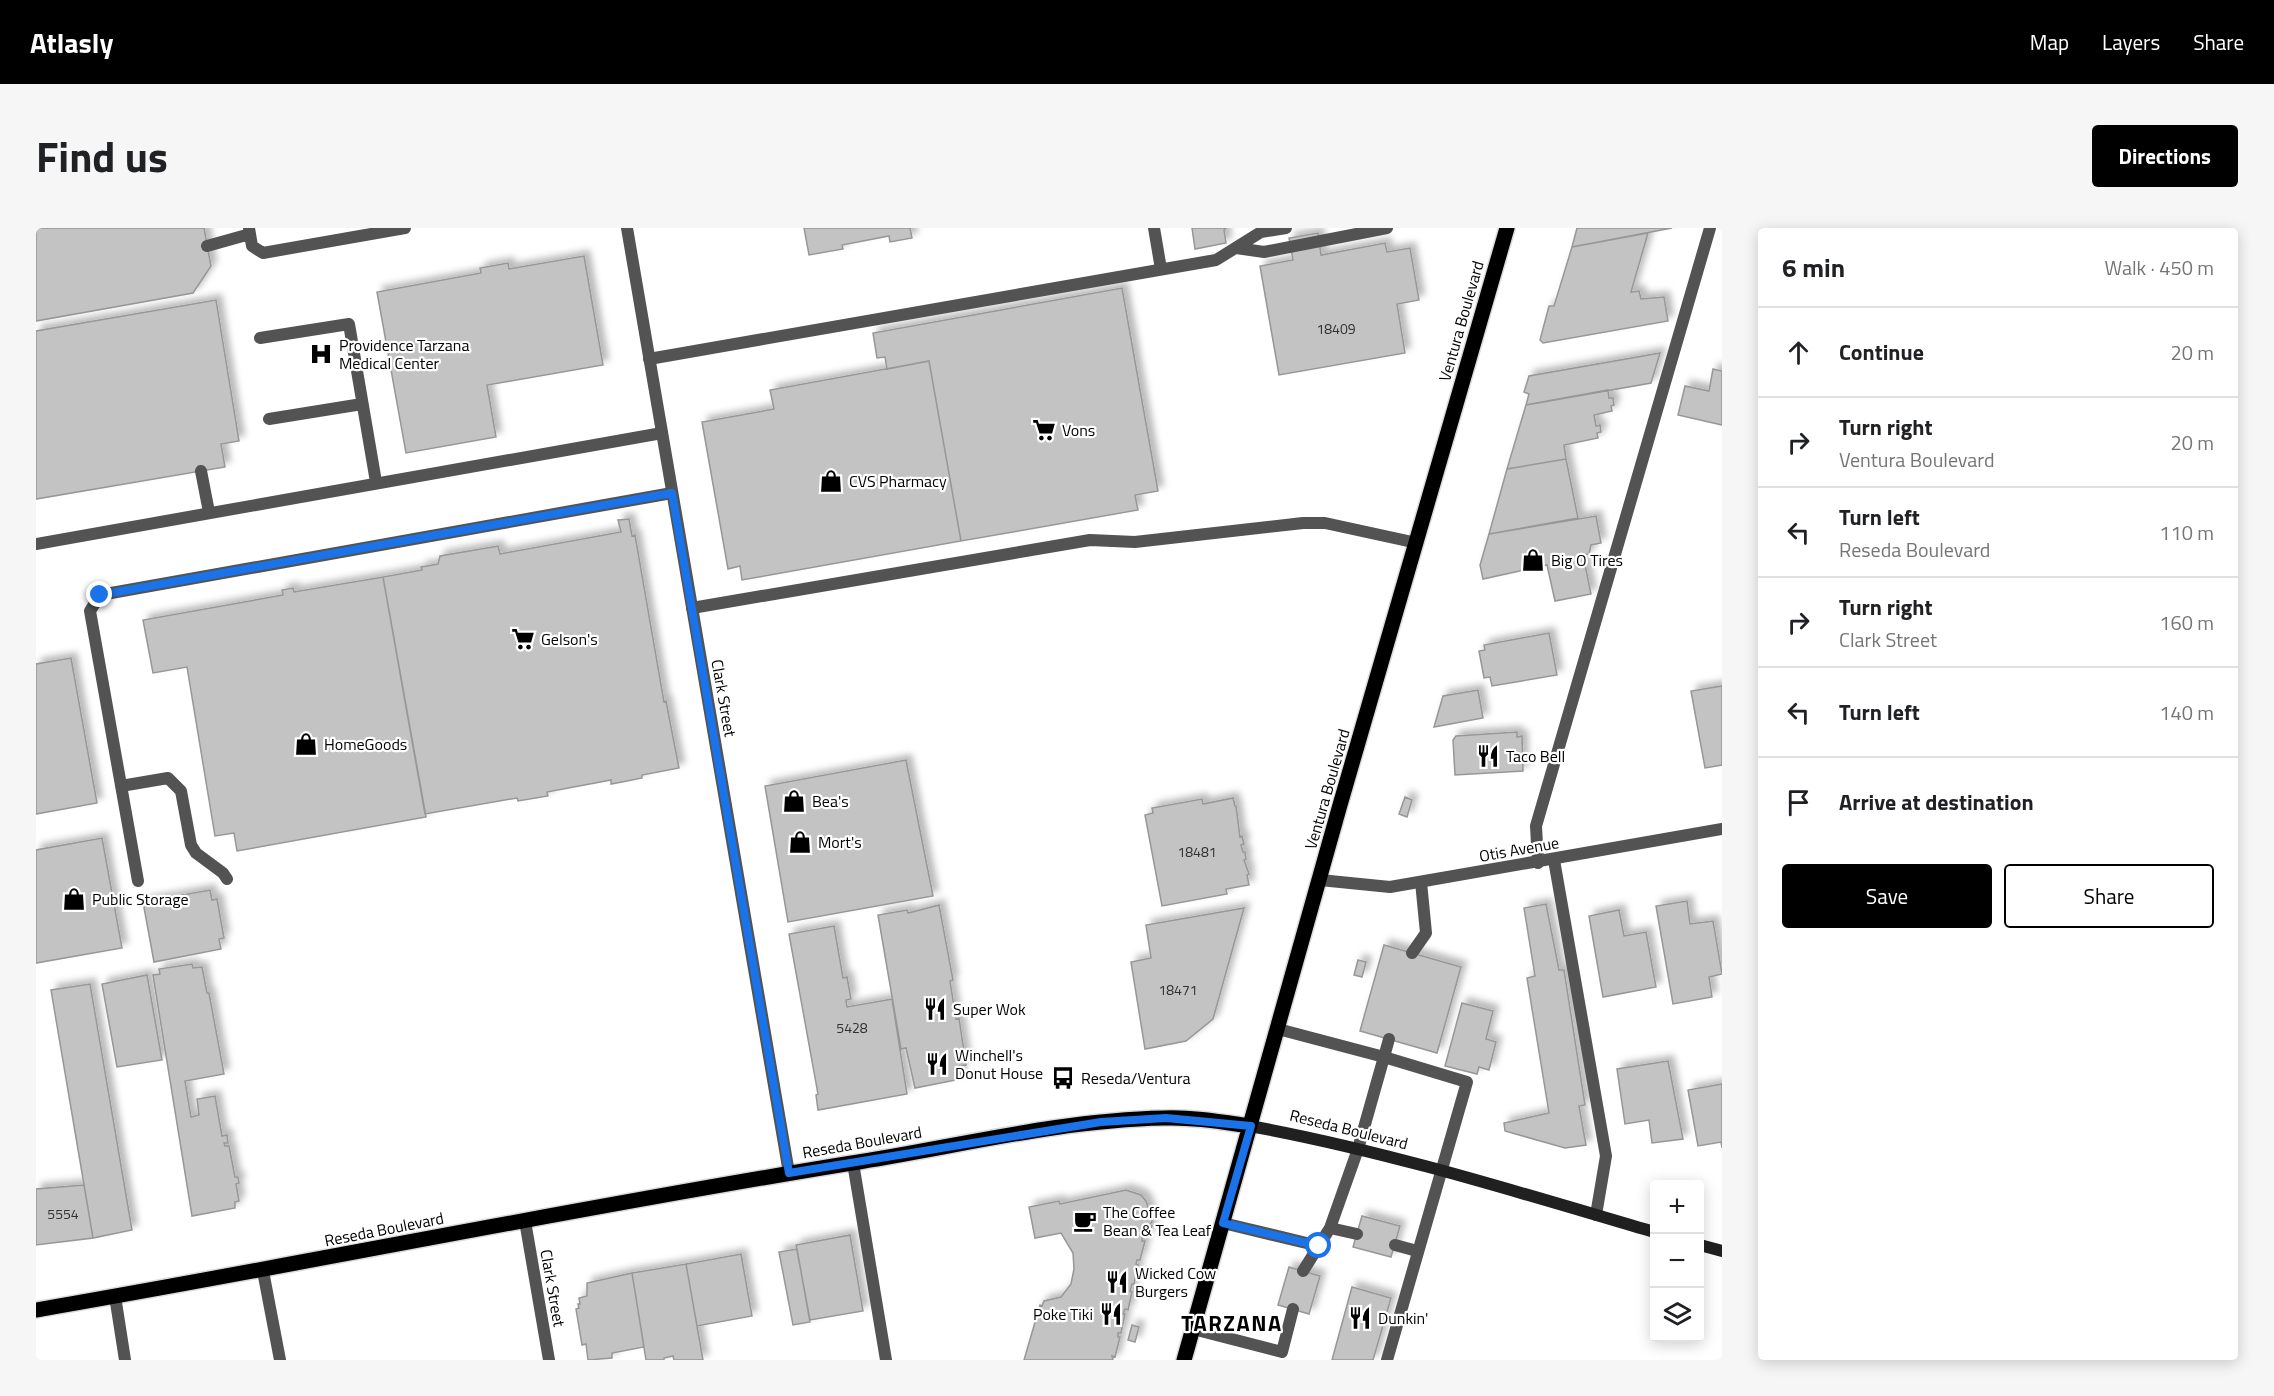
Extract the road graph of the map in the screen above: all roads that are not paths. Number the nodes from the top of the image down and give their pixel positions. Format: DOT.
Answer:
graph roads {
  1 [pos="405,228"];
  2 [pos="627,228"];
  3 [pos="1154,228"];
  4 [pos="1286,228"];
  5 [pos="1387,228"];
  6 [pos="1508,228"];
  7 [pos="1710,228"];
  8 [pos="250,231"];
  9 [pos="207,246"];
  10 [pos="1236,248"];
  11 [pos="1161,269"];
  12 [pos="260,339"];
  13 [pos="649,358"];
  14 [pos="362,404"];
  15 [pos="269,419"];
  16 [pos="662,433"];
  17 [pos="201,471"];
  18 [pos="376,482"];
  19 [pos="672,493"];
  20 [pos="209,512"];
  21 [pos="1417,543"];
  22 [pos="36,544"];
  23 [pos="692,608"];
  24 [pos="121,786"];
  25 [pos="1722,829"];
  26 [pos="1554,860"];
  27 [pos="1538,863"];
  28 [pos="227,879"];
  29 [pos="1320,880"];
  30 [pos="138,881"];
  31 [pos="1420,882"];
  32 [pos="1412,953"];
  33 [pos="1278,1029"];
  34 [pos="1389,1039"];
  35 [pos="1384,1057"];
  36 [pos="1251,1126"];
  37 [pos="1358,1149"];
  38 [pos="854,1163"];
  39 [pos="1441,1170"];
  40 [pos="789,1173"];
  41 [pos="1596,1215"];
  42 [pos="525,1221"];
  43 [pos="1223,1223"];
  44 [pos="1330,1228"];
  45 [pos="1650,1231"];
  46 [pos="1357,1234"];
  47 [pos="1395,1245"];
  48 [pos="1319,1246"];
  49 [pos="1704,1246"];
  50 [pos="1417,1251"];
  51 [pos="1722,1251"];
  52 [pos="263,1271"];
  53 [pos="1303,1271"];
  54 [pos="115,1296"];
  55 [pos="1293,1309"];
  56 [pos="36,1310"];
  57 [pos="1193,1329"];
  58 [pos="125,1360"];
  59 [pos="280,1360"];
  60 [pos="549,1360"];
  61 [pos="885,1360"];
  62 [pos="1184,1360"];
  63 [pos="1387,1360"];
  1 -- 8 [label="street"];
  2 -- 13 [label="street, Clark Street"];
  3 -- 11 [label="street"];
  4 -- 10 [label="street"];
  5 -- 10 [label="street"];
  6 -- 21 [label="main road, Ventura Boulevard"];
  7 -- 27 [label="street"];
  8 -- 9 [label="street"];
  10 -- 11 [label="street"];
  11 -- 13 [label="street"];
  12 -- 14 [label="street"];
  13 -- 16 [label="street, Clark Street"];
  14 -- 15 [label="street"];
  14 -- 18 [label="street"];
  16 -- 18 [label="street"];
  16 -- 19 [label="street, Clark Street"];
  17 -- 20 [label="street"];
  18 -- 20 [label="street"];
  19 -- 23 [label="street, Clark Street"];
  19 -- 24 [label="street"];
  20 -- 22 [label="street"];
  21 -- 23 [label="street"];
  21 -- 29 [label="main road, Ventura Boulevard"];
  23 -- 40 [label="street, Clark Street"];
  24 -- 28 [label="street"];
  24 -- 30 [label="street"];
  25 -- 26 [label="street, Otis Avenue"];
  26 -- 27 [label="street, Otis Avenue"];
  26 -- 41 [label="street"];
  27 -- 31 [label="street, Otis Avenue"];
  29 -- 31 [label="street, Otis Avenue"];
  29 -- 33 [label="main road, Ventura Boulevard"];
  31 -- 32 [label="street"];
  33 -- 35 [label="street"];
  33 -- 36 [label="main road, Ventura Boulevard"];
  34 -- 35 [label="street"];
  35 -- 37 [label="street"];
  35 -- 39 [label="street"];
  36 -- 37 [label="main road, Reseda Boulevard"];
  36 -- 38 [label="main road, Reseda Boulevard"];
  36 -- 43 [label="main road, Ventura Boulevard"];
  37 -- 39 [label="main road, Reseda Boulevard"];
  37 -- 44 [label="street"];
  38 -- 40 [label="main road, Reseda Boulevard"];
  38 -- 61 [label="street"];
  39 -- 41 [label="main road, Reseda Boulevard"];
  39 -- 50 [label="street"];
  40 -- 42 [label="main road, Reseda Boulevard"];
  41 -- 45 [label="main road, Reseda Boulevard"];
  42 -- 52 [label="main road, Reseda Boulevard"];
  42 -- 60 [label="street, Clark Street"];
  43 -- 48 [label="street"];
  43 -- 57 [label="main road, Ventura Boulevard"];
  44 -- 46 [label="street"];
  44 -- 48 [label="street"];
  47 -- 50 [label="street"];
  48 -- 53 [label="street"];
  49 -- 51 [label="main road"];
  50 -- 63 [label="street"];
  52 -- 54 [label="main road, Reseda Boulevard"];
  52 -- 59 [label="street"];
  54 -- 56 [label="main road, Reseda Boulevard"];
  54 -- 58 [label="street"];
  55 -- 57 [label="street"];
  57 -- 62 [label="main road, Ventura Boulevard"];
}
